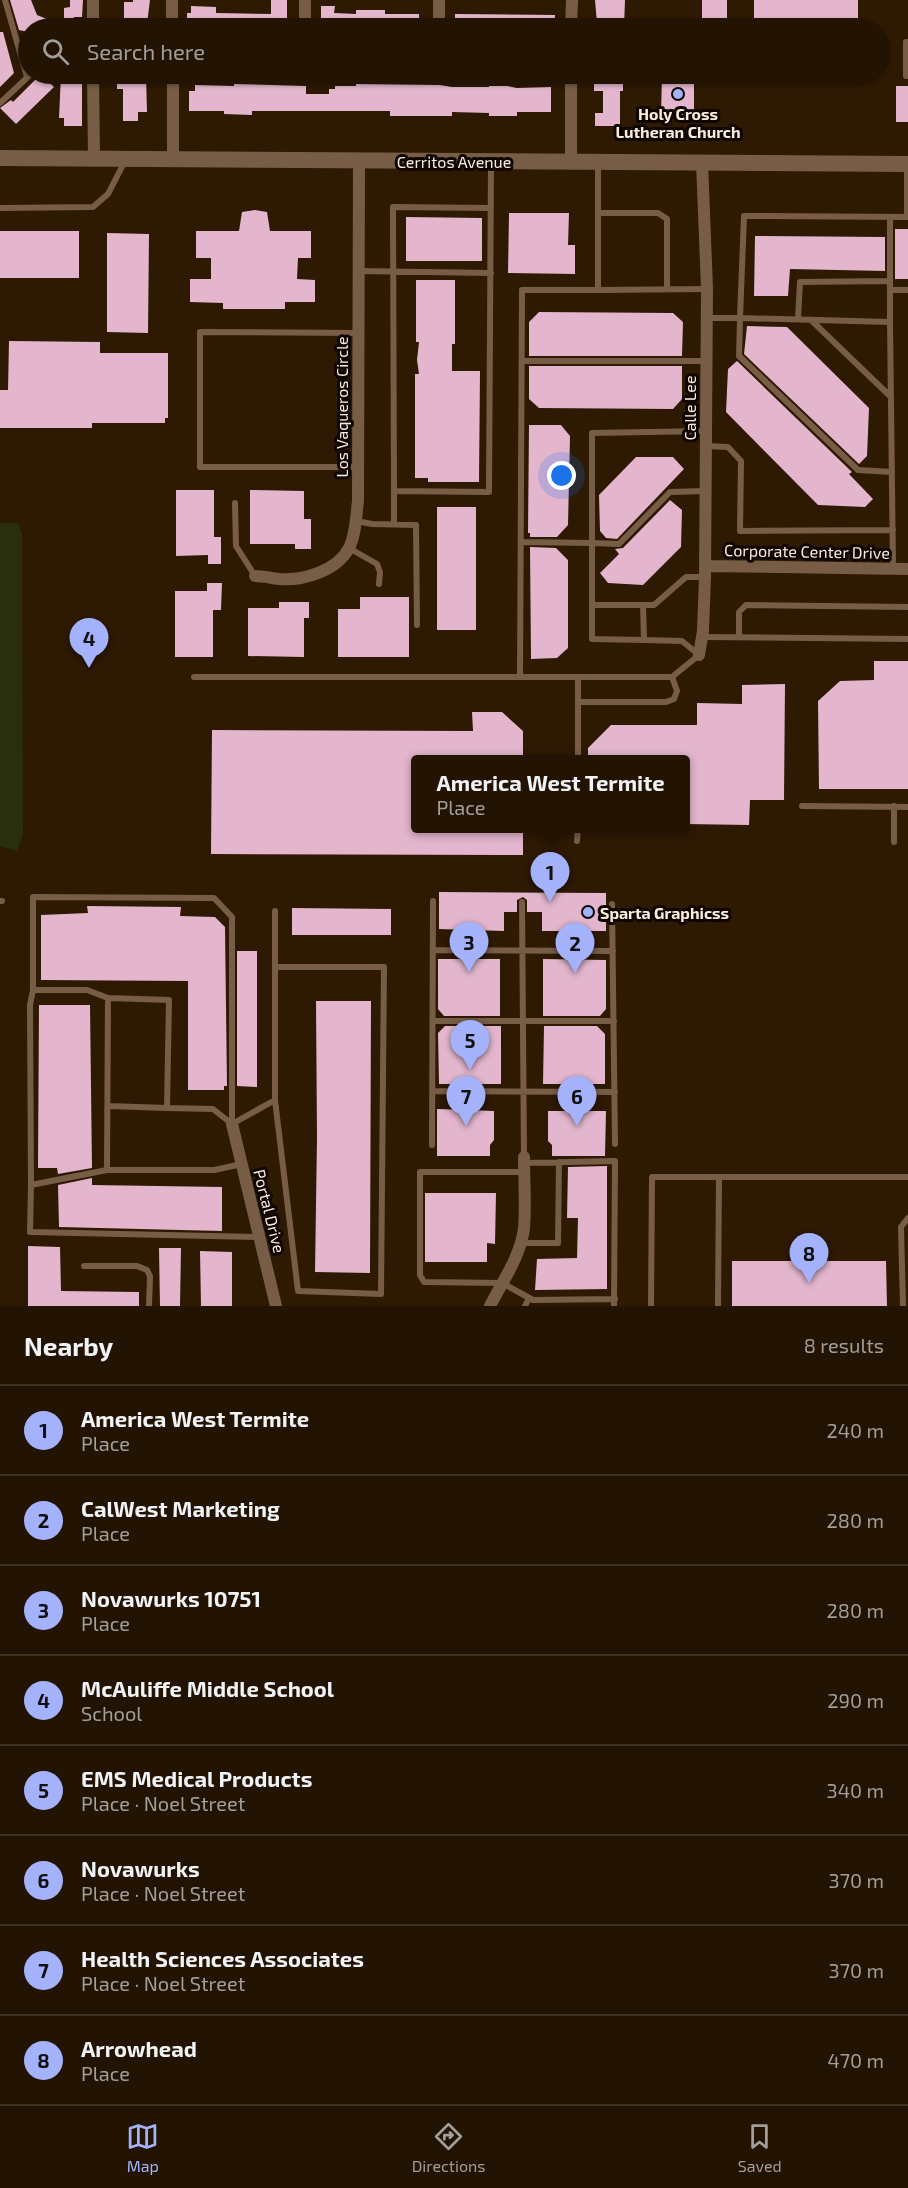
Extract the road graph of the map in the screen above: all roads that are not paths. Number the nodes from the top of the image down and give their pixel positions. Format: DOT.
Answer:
graph roads {
  1 [pos="5,0"];
  2 [pos="93,0"];
  3 [pos="172,0"];
  4 [pos="305,0"];
  5 [pos="439,0"];
  6 [pos="572,0"];
  7 [pos="93,18"];
  8 [pos="172,18"];
  9 [pos="305,18"];
  10 [pos="439,18"];
  11 [pos="571,18"];
  12 [pos="908,42"];
  13 [pos="18,43"];
  14 [pos="908,76"];
  15 [pos="20,84"];
  16 [pos="93,84"];
  17 [pos="173,84"];
  18 [pos="571,84"];
  19 [pos="0,103"];
  20 [pos="0,158"];
  21 [pos="94,159"];
  22 [pos="126,159"];
  23 [pos="173,159"];
  24 [pos="359,160"];
  25 [pos="571,160"];
  26 [pos="598,160"];
  27 [pos="491,161"];
  28 [pos="702,162"];
  29 [pos="908,164"];
  30 [pos="0,208"];
  31 [pos="491,208"];
  32 [pos="598,213"];
  33 [pos="907,216"];
  34 [pos="890,218"];
  35 [pos="358,271"];
  36 [pos="393,271"];
  37 [pos="491,273"];
  38 [pos="890,281"];
  39 [pos="707,289"];
  40 [pos="598,290"];
  41 [pos="667,290"];
  42 [pos="890,290"];
  43 [pos="908,290"];
  44 [pos="706,318"];
  45 [pos="740,318"];
  46 [pos="798,319"];
  47 [pos="811,320"];
  48 [pos="890,322"];
  49 [pos="358,333"];
  50 [pos="522,361"];
  51 [pos="706,361"];
  52 [pos="891,397"];
  53 [pos="706,431"];
  54 [pos="705,446"];
  55 [pos="358,466"];
  56 [pos="892,472"];
  57 [pos="394,491"];
  58 [pos="705,491"];
  59 [pos="234,502"];
  60 [pos="356,520"];
  61 [pos="394,525"];
  62 [pos="893,530"];
  63 [pos="521,542"];
  64 [pos="592,543"];
  65 [pos="349,548"];
  66 [pos="893,568"];
  67 [pos="908,569"];
  68 [pos="705,572"];
  69 [pos="255,576"];
  70 [pos="379,584"];
  71 [pos="592,605"];
  72 [pos="644,605"];
  73 [pos="908,607"];
  74 [pos="417,625"];
  75 [pos="702,637"];
  76 [pos="739,637"];
  77 [pos="908,639"];
  78 [pos="644,640"];
  79 [pos="699,655"];
  80 [pos="194,677"];
  81 [pos="520,677"];
  82 [pos="578,677"];
  83 [pos="672,677"];
  84 [pos="578,702"];
  85 [pos="578,755"];
  86 [pos="802,806"];
  87 [pos="894,806"];
  88 [pos="908,807"];
  89 [pos="578,833"];
  90 [pos="578,841"];
  91 [pos="894,842"];
  92 [pos="433,901"];
  93 [pos="522,902"];
  94 [pos="612,904"];
  95 [pos="275,911"];
  96 [pos="434,950"];
  97 [pos="522,950"];
  98 [pos="613,951"];
  99 [pos="276,967"];
  100 [pos="33,990"];
  101 [pos="108,998"];
  102 [pos="434,1021"];
  103 [pos="523,1021"];
  104 [pos="614,1021"];
  105 [pos="433,1090"];
  106 [pos="523,1092"];
  107 [pos="615,1092"];
  108 [pos="275,1100"];
  109 [pos="108,1106"];
  110 [pos="168,1108"];
  111 [pos="232,1124"];
  112 [pos="615,1143"];
  113 [pos="432,1145"];
  114 [pos="559,1162"];
  115 [pos="242,1164"];
  116 [pos="524,1164"];
  117 [pos="107,1170"];
  118 [pos="719,1177"];
  119 [pos="908,1177"];
  120 [pos="30,1185"];
  121 [pos="908,1218"];
  122 [pos="259,1237"];
  123 [pos="521,1243"];
  124 [pos="84,1266"];
  125 [pos="502,1283"];
  126 [pos="529,1298"];
  127 [pos="614,1303"];
  128 [pos="149,1306"];
  129 [pos="276,1306"];
  130 [pos="490,1306"];
  131 [pos="525,1306"];
  132 [pos="651,1306"];
  133 [pos="718,1306"];
  134 [pos="903,1306"];
  1 -- 13 [label="lane"];
  2 -- 7 [label="street"];
  3 -- 8 [label="street"];
  4 -- 9 [label="street"];
  5 -- 10 [label="street"];
  6 -- 11 [label="street"];
  12 -- 14 [label="lane"];
  15 -- 19 [label="lane"];
  16 -- 21 [label="street"];
  17 -- 23 [label="street"];
  18 -- 25 [label="street"];
  20 -- 21 [label="main road, Cerritos Avenue"];
  21 -- 22 [label="main road, Cerritos Avenue"];
  22 -- 23 [label="main road, Cerritos Avenue"];
  22 -- 30 [label="lane"];
  23 -- 24 [label="main road, Cerritos Avenue"];
  24 -- 27 [label="main road, Cerritos Avenue"];
  24 -- 35 [label="street, Los Vaqueros Circle"];
  25 -- 26 [label="main road, Cerritos Avenue"];
  25 -- 27 [label="main road, Cerritos Avenue"];
  26 -- 28 [label="main road, Cerritos Avenue"];
  26 -- 32 [label="lane"];
  27 -- 31 [label="lane"];
  28 -- 29 [label="main road, Cerritos Avenue"];
  28 -- 39 [label="street, Calle Lee"];
  29 -- 33 [label="lane"];
  31 -- 36 [label="lane"];
  31 -- 37 [label="lane"];
  32 -- 40 [label="lane"];
  32 -- 41 [label="lane"];
  33 -- 34 [label="lane"];
  34 -- 38 [label="lane"];
  34 -- 45 [label="lane"];
  35 -- 36 [label="lane"];
  35 -- 49 [label="street, Los Vaqueros Circle"];
  36 -- 37 [label="lane"];
  36 -- 57 [label="lane"];
  37 -- 57 [label="lane"];
  38 -- 42 [label="lane"];
  38 -- 46 [label="lane"];
  39 -- 41 [label="lane"];
  39 -- 44 [label="street, Calle Lee"];
  40 -- 41 [label="lane"];
  40 -- 50 [label="lane"];
  42 -- 43 [label="lane"];
  42 -- 48 [label="lane"];
  44 -- 45 [label="lane"];
  44 -- 51 [label="street, Calle Lee"];
  45 -- 46 [label="lane"];
  45 -- 56 [label="lane"];
  46 -- 47 [label="lane"];
  47 -- 48 [label="lane"];
  47 -- 52 [label="lane"];
  48 -- 52 [label="lane"];
  49 -- 55 [label="street, Los Vaqueros Circle"];
  49 -- 55 [label="lane"];
  50 -- 51 [label="lane"];
  50 -- 63 [label="lane"];
  51 -- 53 [label="street, Calle Lee"];
  52 -- 56 [label="lane"];
  53 -- 54 [label="street, Calle Lee"];
  53 -- 64 [label="lane"];
  54 -- 58 [label="street, Calle Lee"];
  54 -- 62 [label="lane"];
  55 -- 60 [label="street, Los Vaqueros Circle"];
  56 -- 62 [label="lane"];
  57 -- 61 [label="lane"];
  58 -- 64 [label="lane"];
  58 -- 68 [label="street, Calle Lee"];
  59 -- 69 [label="lane"];
  60 -- 61 [label="lane"];
  60 -- 65 [label="street, Los Vaqueros Circle"];
  61 -- 74 [label="lane"];
  62 -- 66 [label="lane"];
  63 -- 64 [label="lane"];
  63 -- 81 [label="lane"];
  64 -- 71 [label="lane"];
  65 -- 69 [label="street"];
  65 -- 70 [label="lane"];
  66 -- 67 [label="street, Corporate Center Drive"];
  66 -- 68 [label="street, Corporate Center Drive"];
  68 -- 72 [label="lane"];
  68 -- 75 [label="street, Calle Lee"];
  71 -- 72 [label="lane"];
  71 -- 78 [label="lane"];
  72 -- 78 [label="lane"];
  73 -- 76 [label="lane"];
  75 -- 76 [label="lane"];
  75 -- 79 [label="street, Calle Lee"];
  76 -- 77 [label="lane"];
  78 -- 79 [label="lane"];
  79 -- 83 [label="lane"];
  80 -- 81 [label="lane"];
  81 -- 82 [label="lane"];
  82 -- 83 [label="lane"];
  82 -- 84 [label="lane"];
  83 -- 84 [label="lane"];
  84 -- 85 [label="lane"];
  86 -- 87 [label="lane"];
  87 -- 88 [label="lane"];
  87 -- 91 [label="lane"];
  89 -- 90 [label="lane"];
  92 -- 96 [label="lane"];
  93 -- 97 [label="lane"];
  94 -- 98 [label="lane"];
  95 -- 99 [label="lane"];
  96 -- 97 [label="lane"];
  96 -- 102 [label="lane"];
  97 -- 98 [label="lane"];
  97 -- 103 [label="lane"];
  98 -- 104 [label="lane"];
  99 -- 108 [label="lane"];
  99 -- 108 [label="lane"];
  100 -- 101 [label="lane"];
  100 -- 111 [label="lane"];
  100 -- 120 [label="lane"];
  101 -- 109 [label="lane"];
  101 -- 110 [label="lane"];
  102 -- 103 [label="lane"];
  102 -- 105 [label="lane"];
  103 -- 104 [label="lane"];
  103 -- 106 [label="lane"];
  104 -- 107 [label="lane"];
  105 -- 106 [label="lane"];
  105 -- 113 [label="lane"];
  106 -- 107 [label="lane"];
  106 -- 116 [label="lane"];
  107 -- 112 [label="lane"];
  108 -- 111 [label="lane"];
  109 -- 110 [label="lane"];
  109 -- 117 [label="lane"];
  110 -- 111 [label="lane"];
  111 -- 115 [label="street, Portal Drive"];
  114 -- 116 [label="lane"];
  114 -- 123 [label="lane"];
  114 -- 127 [label="lane"];
  115 -- 117 [label="lane"];
  115 -- 122 [label="street, Portal Drive"];
  116 -- 123 [label="street"];
  116 -- 125 [label="lane"];
  117 -- 120 [label="lane"];
  118 -- 119 [label="lane"];
  118 -- 132 [label="lane"];
  118 -- 133 [label="lane"];
  120 -- 122 [label="lane"];
  121 -- 134 [label="lane"];
  122 -- 129 [label="street, Portal Drive"];
  123 -- 125 [label="street"];
  124 -- 128 [label="lane"];
  125 -- 126 [label="lane"];
  125 -- 130 [label="street"];
  126 -- 127 [label="lane"];
  126 -- 131 [label="lane"];
}
